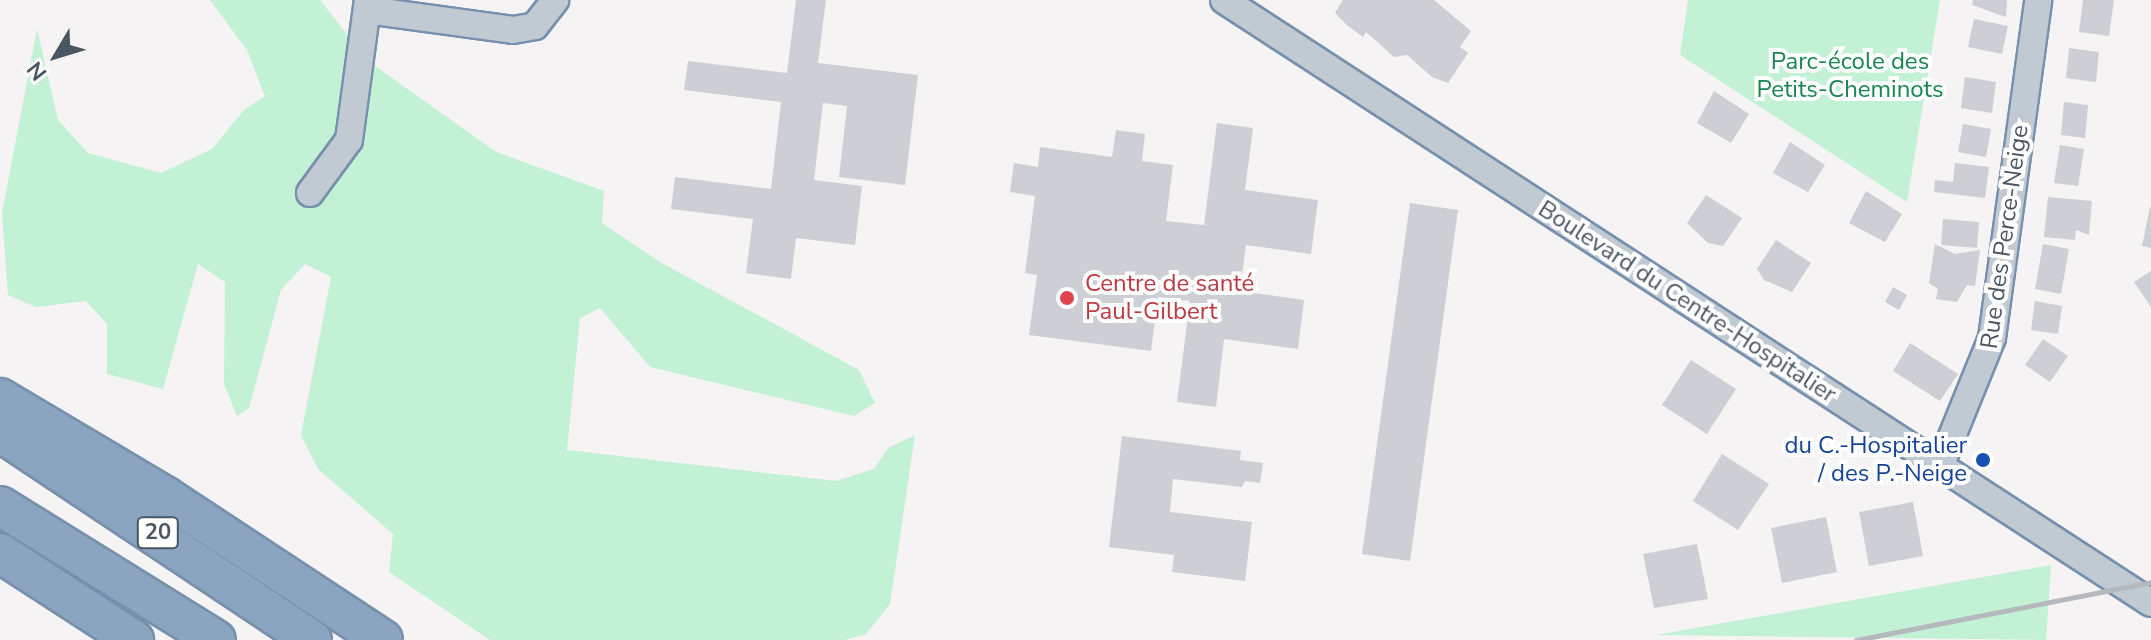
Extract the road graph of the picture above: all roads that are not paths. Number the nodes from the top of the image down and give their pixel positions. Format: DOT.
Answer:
graph roads {
  1 [pos="555,0"];
  2 [pos="1224,0"];
  3 [pos="2038,0"];
  4 [pos="368,5"];
  5 [pos="1261,11"];
  6 [pos="310,193"];
  7 [pos="0,398"];
  8 [pos="0,432"];
  9 [pos="1940,466"];
  10 [pos="0,506"];
  11 [pos="0,553"];
  12 [pos="2151,603"];
  13 [pos="134,640"];
  14 [pos="216,640"];
  15 [pos="312,640"];
  16 [pos="383,640"];
  1 -- 4 [label="street"];
  2 -- 5 [label="street, Boulevard du Centre-Hospitalier"];
  3 -- 9 [label="street, Rue des Perce-Neige"];
  4 -- 6 [label="street"];
  5 -- 9 [label="street, Boulevard du Centre-Hospitalier"];
  7 -- 16 [label="highway"];
  8 -- 15 [label="highway, 20"];
  9 -- 12 [label="street, Boulevard du Centre-Hospitalier"];
  10 -- 14 [label="highway, 20"];
  11 -- 13 [label="highway"];
}
